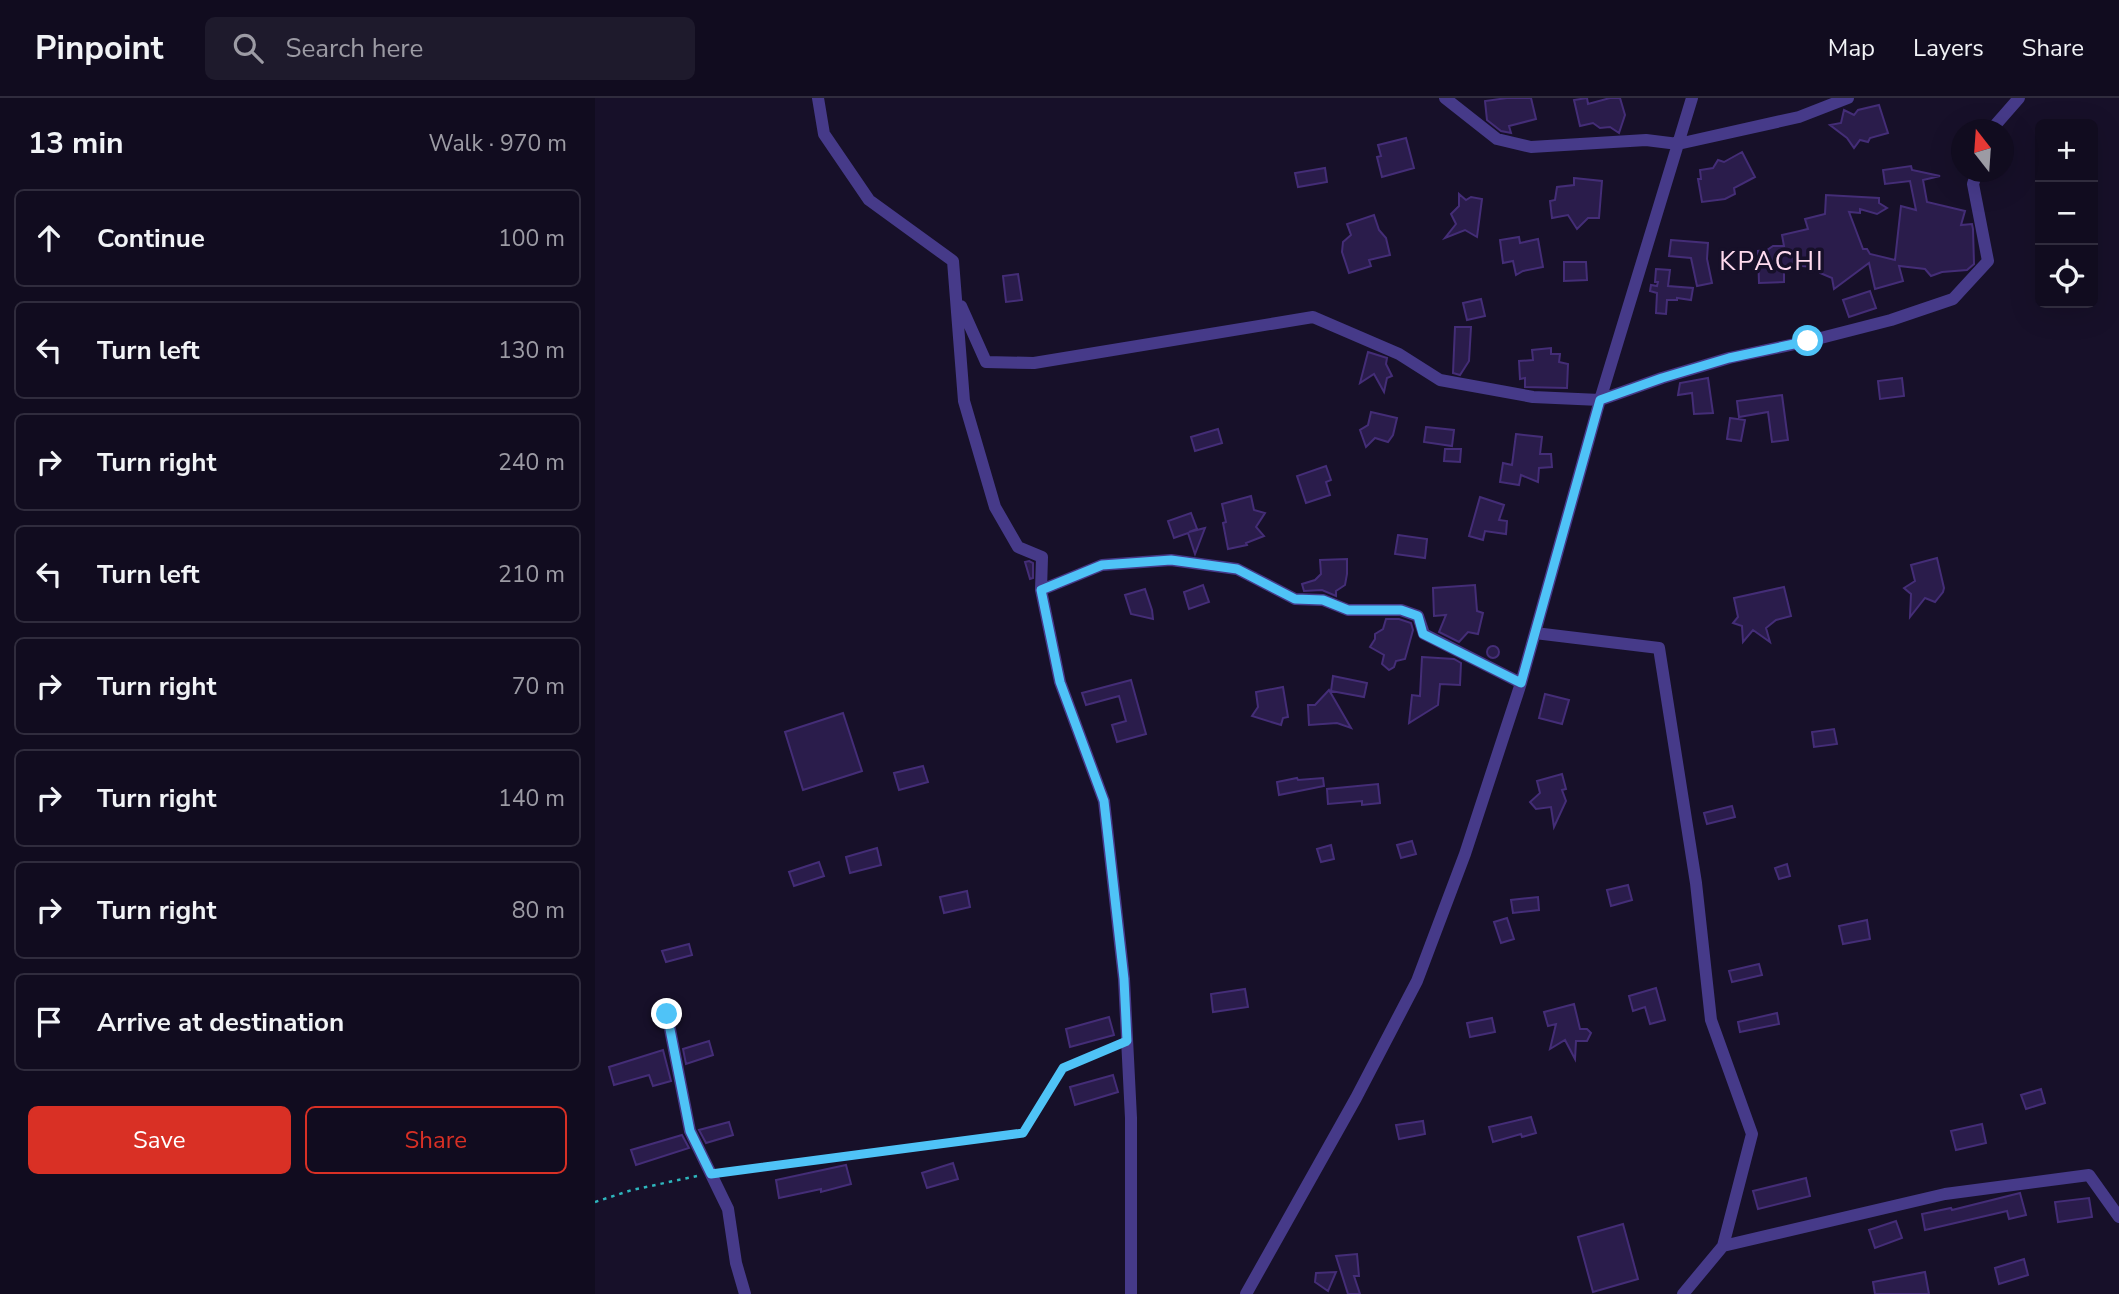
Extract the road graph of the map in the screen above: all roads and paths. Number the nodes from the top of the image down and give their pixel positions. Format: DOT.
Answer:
graph roads {
  1 [pos="818,98"];
  2 [pos="1445,98"];
  3 [pos="1692,98"];
  4 [pos="1848,98"];
  5 [pos="2019,98"];
  6 [pos="2001,119"];
  7 [pos="1678,144"];
  8 [pos="1974,182"];
  9 [pos="956,296"];
  10 [pos="1600,400"];
  11 [pos="1041,590"];
  12 [pos="1535,633"];
  13 [pos="1521,683"];
  14 [pos="667,1014"];
  15 [pos="1127,1041"];
  16 [pos="711,1174"];
  17 [pos="595,1202"];
  18 [pos="2119,1217"];
  19 [pos="1723,1245"];
  20 [pos="745,1294"];
  21 [pos="1131,1294"];
  22 [pos="1245,1294"];
  23 [pos="1683,1294"];
  1 -- 9 [label="street"];
  2 -- 7 [label="street"];
  3 -- 7 [label="street"];
  4 -- 7 [label="street"];
  5 -- 6 [label="street"];
  7 -- 10 [label="street"];
  8 -- 10 [label="street"];
  9 -- 10 [label="street"];
  9 -- 11 [label="street"];
  10 -- 12 [label="street"];
  11 -- 13 [label="street"];
  11 -- 15 [label="street"];
  12 -- 13 [label="street"];
  12 -- 19 [label="street"];
  13 -- 22 [label="street"];
  14 -- 16 [label="street"];
  15 -- 16 [label="path"];
  15 -- 21 [label="street"];
  16 -- 17 [label="path"];
  16 -- 20 [label="street"];
  18 -- 19 [label="street"];
  19 -- 23 [label="street"];
}
